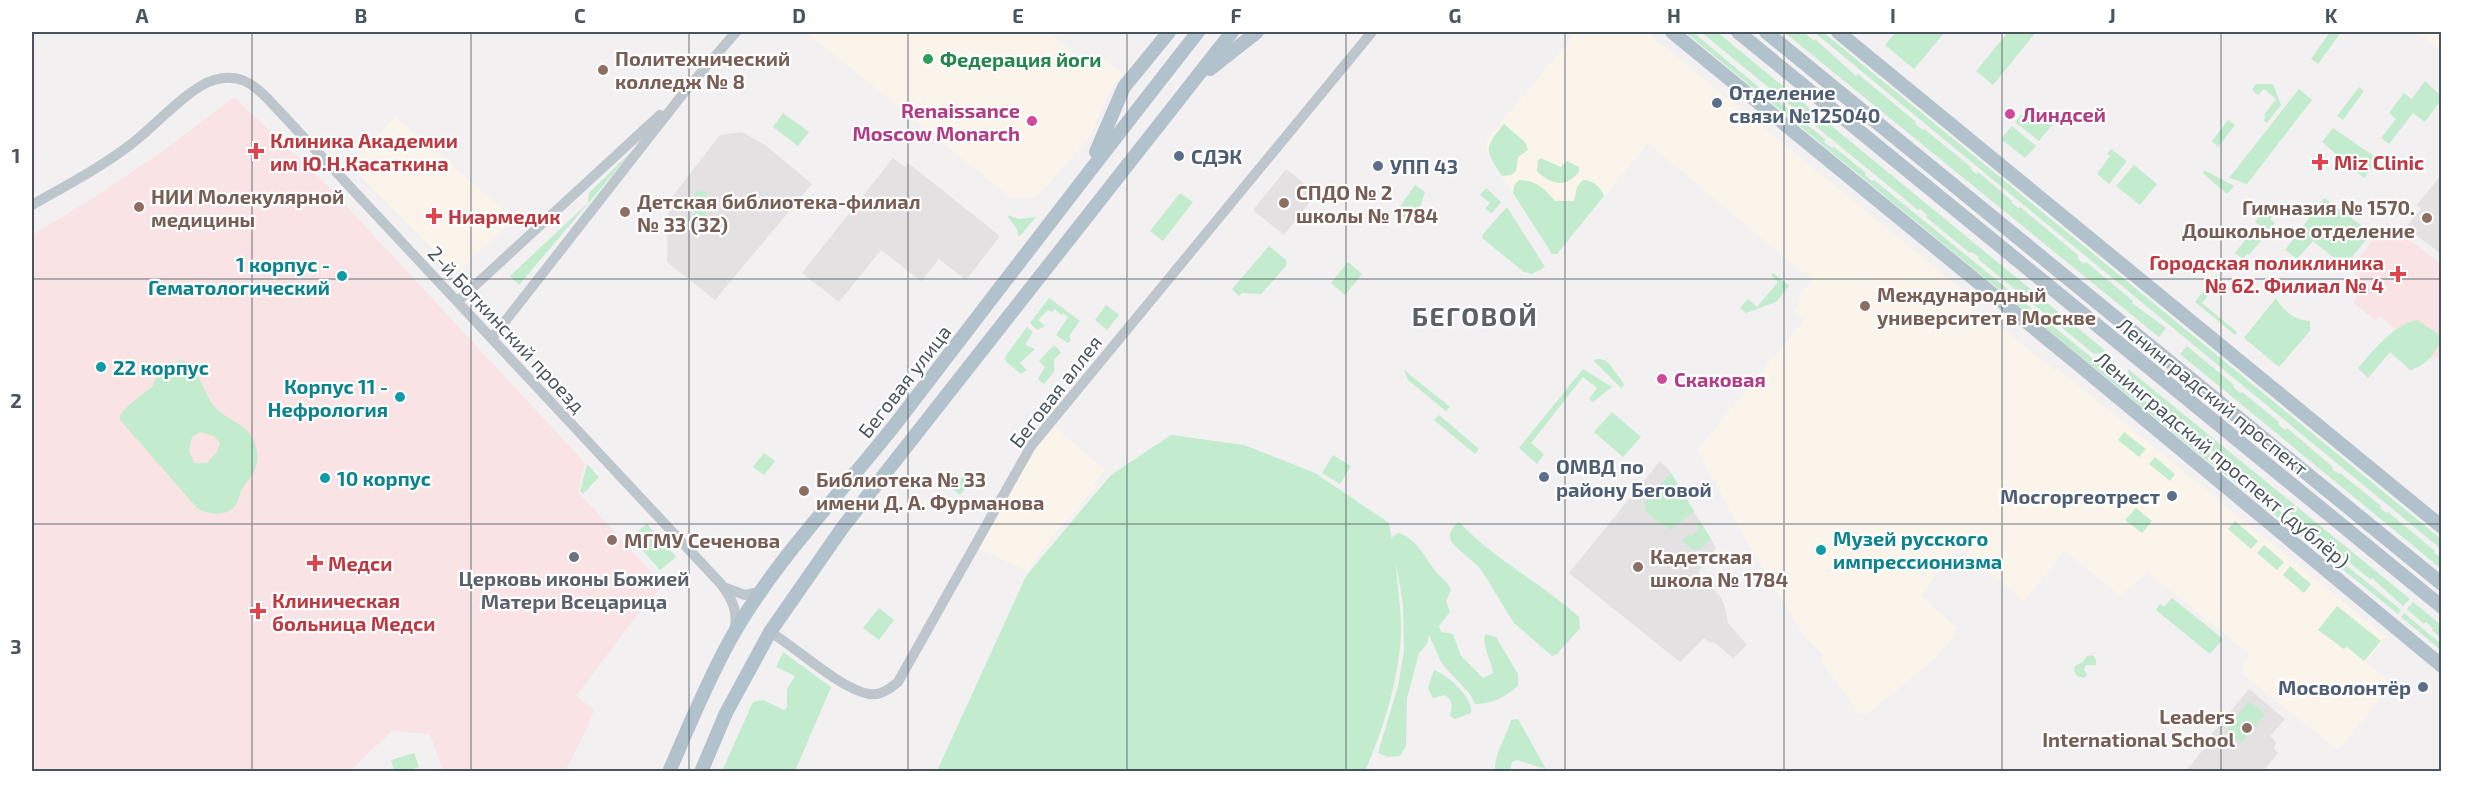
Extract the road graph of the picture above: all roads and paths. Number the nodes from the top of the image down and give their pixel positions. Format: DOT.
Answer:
graph roads {
  1 [pos="736,32"];
  2 [pos="1169,32"];
  3 [pos="1198,32"];
  4 [pos="1232,32"];
  5 [pos="1257,32"];
  6 [pos="1372,32"];
  7 [pos="1672,32"];
  8 [pos="1738,32"];
  9 [pos="1766,32"];
  10 [pos="1838,32"];
  11 [pos="686,90"];
  12 [pos="1155,128"];
  13 [pos="1085,176"];
  14 [pos="32,205"];
  15 [pos="458,301"];
  16 [pos="492,338"];
  17 [pos="2442,527"];
  18 [pos="721,584"];
  19 [pos="2442,584"];
  20 [pos="762,591"];
  21 [pos="2442,607"];
  22 [pos="770,632"];
  23 [pos="729,642"];
  24 [pos="2442,666"];
  25 [pos="669,771"];
  26 [pos="701,771"];
  1 -- 11 [label="street"];
  2 -- 13 [label="main road"];
  3 -- 13 [label="main road, Беговая улица"];
  4 -- 12 [label="main road"];
  5 -- 12 [label="main road"];
  6 -- 22 [label="street, Беговая аллея"];
  7 -- 24 [label="main road, Ленинградский проспект (дублёр)"];
  8 -- 21 [label="main road, Ленинградский проспект"];
  9 -- 19 [label="main road, Ленинградский проспект"];
  10 -- 17 [label="main road"];
  11 -- 15 [label="street"];
  11 -- 16 [label="street"];
  12 -- 22 [label="main road"];
  13 -- 20 [label="main road, Беговая улица"];
  14 -- 15 [label="street, 2-й Боткинский проезд"];
  15 -- 16 [label="street, 2-й Боткинский проезд"];
  16 -- 18 [label="street, 2-й Боткинский проезд"];
  18 -- 20 [label="street, 2-й Боткинский проезд"];
  18 -- 23 [label="street, 2-й Боткинский проезд"];
  20 -- 23 [label="main road, Беговая улица"];
  22 -- 26 [label="main road"];
  23 -- 25 [label="main road, Беговая улица"];
}
